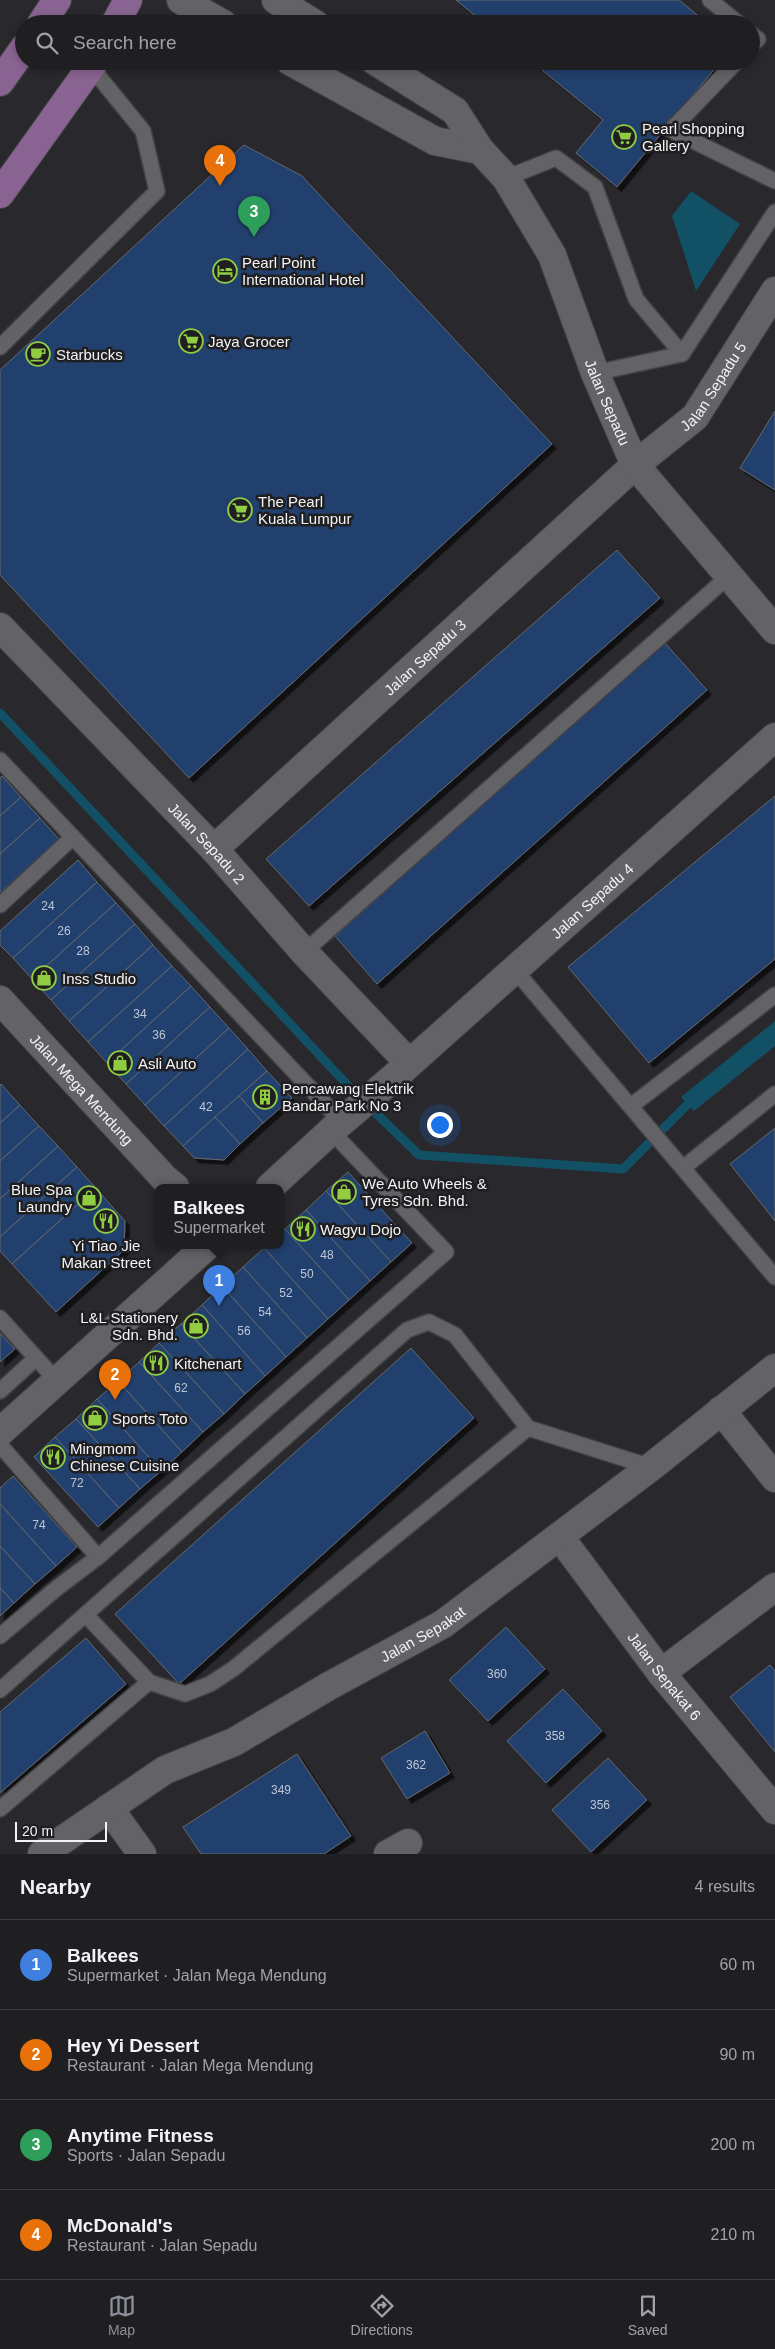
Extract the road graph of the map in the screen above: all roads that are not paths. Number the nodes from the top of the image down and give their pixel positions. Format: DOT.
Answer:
graph roads {
  1 [pos="57,0"];
  2 [pos="128,0"];
  3 [pos="180,0"];
  4 [pos="710,0"];
  5 [pos="282,2"];
  6 [pos="47,15"];
  7 [pos="120,15"];
  8 [pos="206,15"];
  9 [pos="302,15"];
  10 [pos="728,15"];
  11 [pos="15,61"];
  12 [pos="89,70"];
  13 [pos="97,70"];
  14 [pos="306,70"];
  15 [pos="390,70"];
  16 [pos="728,70"];
  17 [pos="0,82"];
  18 [pos="480,150"];
  19 [pos="506,178"];
  20 [pos="775,181"];
  21 [pos="0,194"];
  22 [pos="775,212"];
  23 [pos="775,291"];
  24 [pos="0,347"];
  25 [pos="682,354"];
  26 [pos="595,373"];
  27 [pos="635,465"];
  28 [pos="730,574"];
  29 [pos="0,628"];
  30 [pos="775,630"];
  31 [pos="775,737"];
  32 [pos="0,760"];
  33 [pos="73,837"];
  34 [pos="214,849"];
  35 [pos="0,905"];
  36 [pos="304,952"];
  37 [pos="514,969"];
  38 [pos="775,995"];
  39 [pos="0,1000"];
  40 [pos="404,1068"];
  41 [pos="775,1094"];
  42 [pos="631,1106"];
  43 [pos="342,1121"];
  44 [pos="682,1168"];
  45 [pos="168,1184"];
  46 [pos="273,1184"];
  47 [pos="178,1249"];
  48 [pos="204,1249"];
  49 [pos="775,1277"];
  50 [pos="167,1284"];
  51 [pos="0,1318"];
  52 [pos="36,1358"];
  53 [pos="775,1368"];
  54 [pos="57,1381"];
  55 [pos="0,1391"];
  56 [pos="721,1410"];
  57 [pos="528,1428"];
  58 [pos="0,1432"];
  59 [pos="0,1445"];
  60 [pos="651,1468"];
  61 [pos="775,1478"];
  62 [pos="560,1538"];
  63 [pos="98,1557"];
  64 [pos="775,1587"];
  65 [pos="86,1615"];
  66 [pos="0,1636"];
  67 [pos="661,1673"];
  68 [pos="149,1682"];
  69 [pos="0,1690"];
  70 [pos="109,1808"];
  71 [pos="0,1809"];
  72 [pos="775,1810"];
  73 [pos="42,1854"];
  74 [pos="142,1854"];
  1 -- 6 [label="main road"];
  2 -- 7 [label="main road"];
  3 -- 8 [label="street"];
  4 -- 10 [label="lane"];
  5 -- 9 [label="street"];
  11 -- 17 [label="main road"];
  12 -- 21 [label="main road"];
  13 -- 24 [label="lane"];
  14 -- 18 [label="street"];
  15 -- 18 [label="street, Jalan Sepadu"];
  16 -- 20 [label="lane"];
  18 -- 19 [label="street, Jalan Sepadu"];
  19 -- 25 [label="lane"];
  19 -- 26 [label="street, Jalan Sepadu"];
  22 -- 25 [label="lane"];
  23 -- 27 [label="street, Jalan Sepadu 5"];
  25 -- 26 [label="lane"];
  26 -- 27 [label="street, Jalan Sepadu"];
  27 -- 28 [label="street, Jalan Sepadu"];
  27 -- 34 [label="street, Jalan Sepadu 3"];
  28 -- 30 [label="street, Jalan Sepadu"];
  28 -- 36 [label="lane"];
  29 -- 34 [label="street, Jalan Sepadu 2"];
  31 -- 37 [label="street, Jalan Sepadu 4"];
  32 -- 33 [label="lane"];
  33 -- 35 [label="lane"];
  33 -- 43 [label="lane"];
  34 -- 36 [label="street, Jalan Sepadu 2"];
  36 -- 40 [label="street, Jalan Sepadu 2"];
  37 -- 40 [label="street, Jalan Sepadu 4"];
  37 -- 42 [label="lane"];
  38 -- 42 [label="lane"];
  39 -- 45 [label="street, Jalan Mega Mendung"];
  40 -- 43 [label="street"];
  41 -- 44 [label="lane"];
  42 -- 44 [label="lane"];
  43 -- 46 [label="street"];
  43 -- 63 [label="lane"];
  44 -- 49 [label="lane"];
  47 -- 50 [label="street"];
  48 -- 50 [label="street"];
  50 -- 54 [label="street"];
  51 -- 52 [label="lane"];
  52 -- 54 [label="lane"];
  52 -- 55 [label="lane"];
  53 -- 56 [label="street, Jalan Sepakat"];
  54 -- 58 [label="street"];
  56 -- 60 [label="street, Jalan Sepakat"];
  56 -- 61 [label="street"];
  57 -- 60 [label="lane"];
  57 -- 65 [label="lane"];
  57 -- 68 [label="lane"];
  59 -- 63 [label="lane"];
  60 -- 62 [label="street, Jalan Sepakat"];
  62 -- 67 [label="street, Jalan Sepakat 6"];
  62 -- 70 [label="street, Jalan Sepakat"];
  63 -- 66 [label="lane"];
  64 -- 67 [label="street"];
  65 -- 68 [label="lane"];
  65 -- 69 [label="lane"];
  67 -- 72 [label="street, Jalan Sepakat 6"];
  68 -- 71 [label="lane"];
  70 -- 73 [label="street, Jalan Sepakat"];
  70 -- 74 [label="street"];
}
